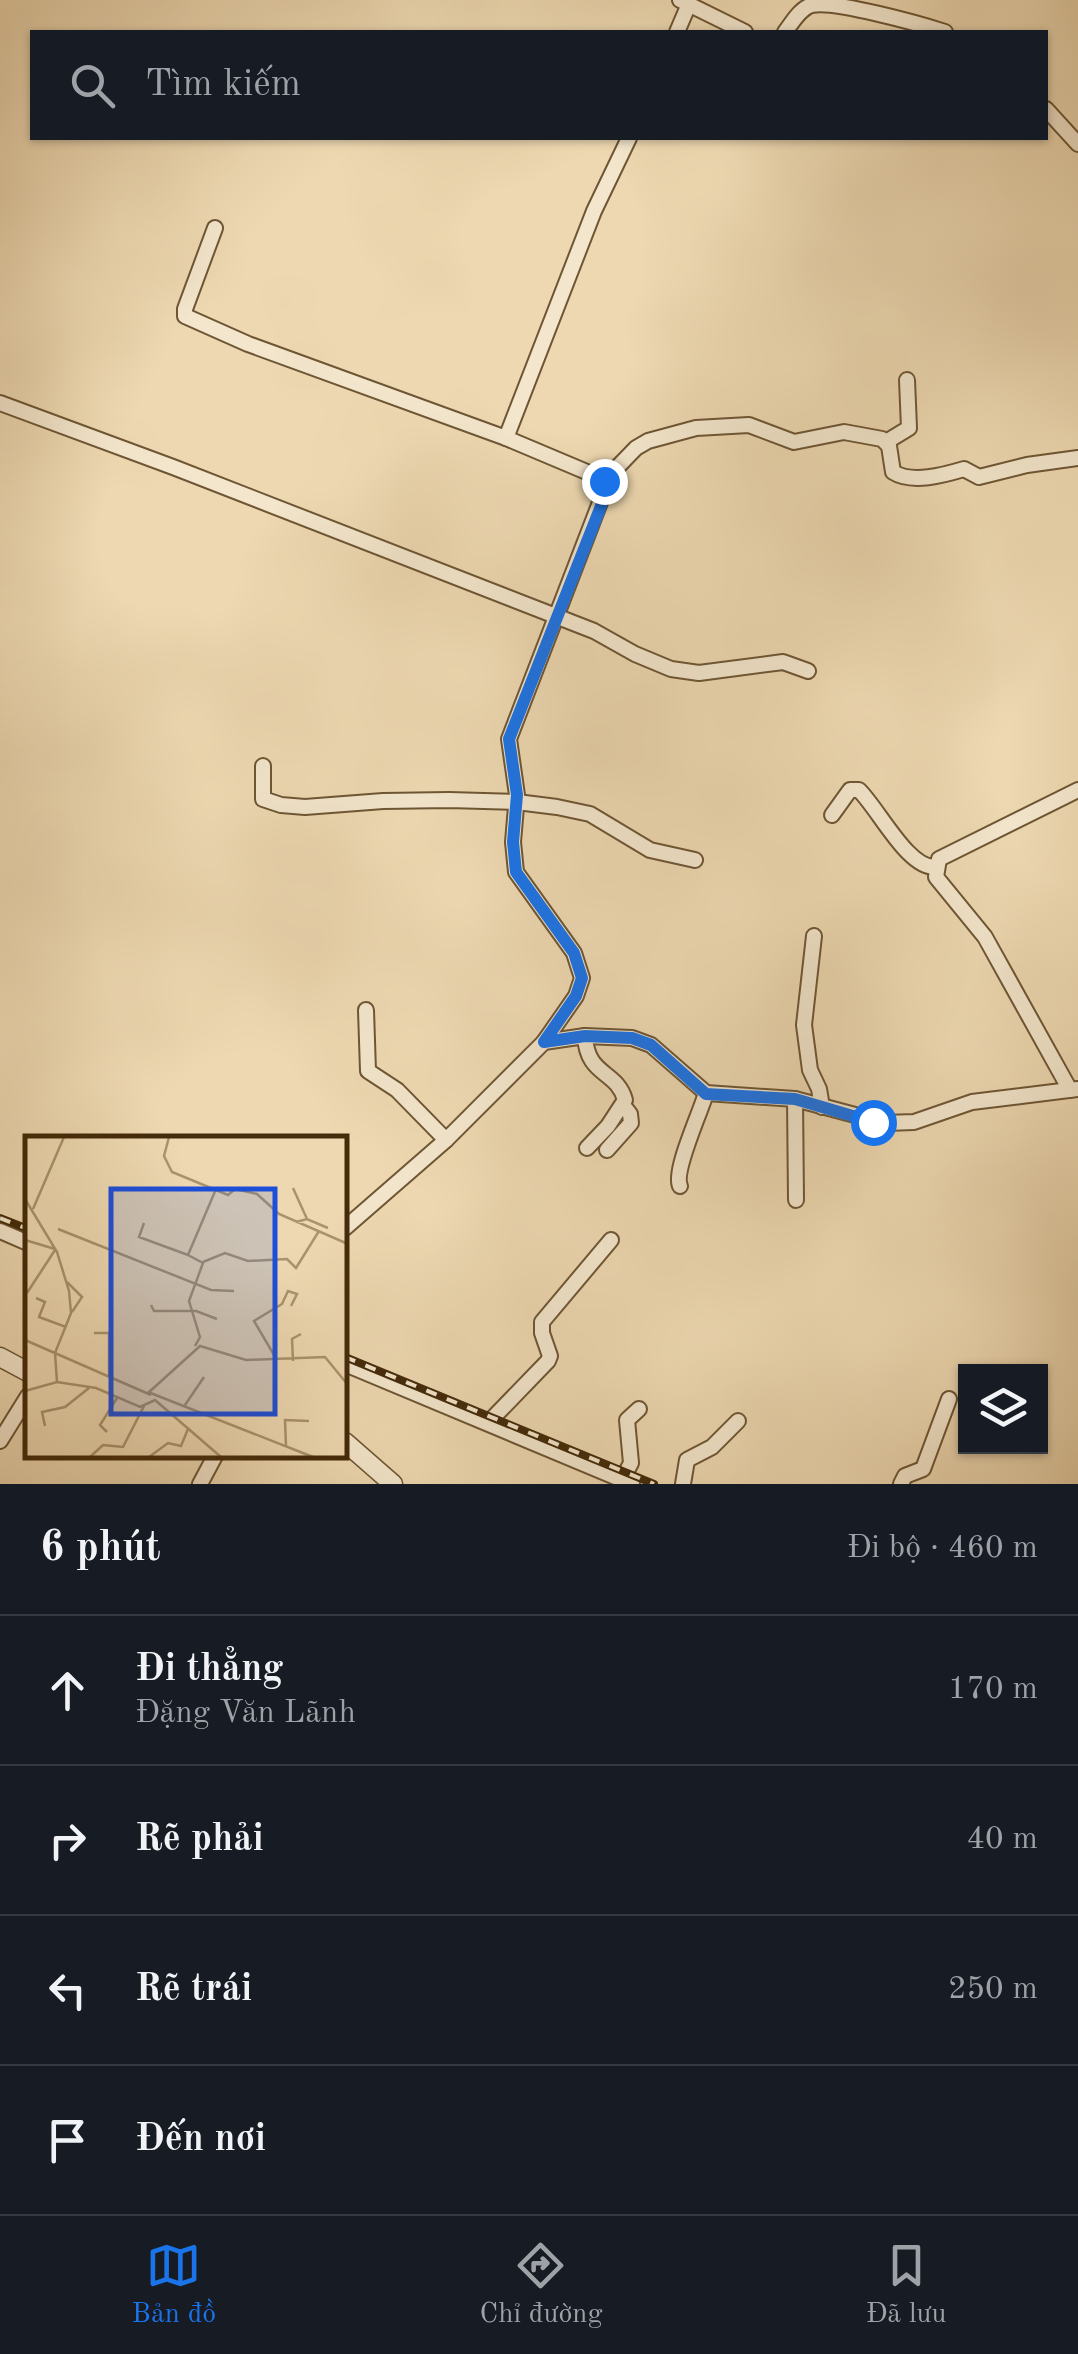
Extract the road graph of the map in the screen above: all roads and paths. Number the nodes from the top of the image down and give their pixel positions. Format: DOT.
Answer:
graph roads {
  1 [pos="685,2"];
  2 [pos="859,5"];
  3 [pos="678,30"];
  4 [pos="740,30"];
  5 [pos="787,30"];
  6 [pos="938,30"];
  7 [pos="1048,111"];
  8 [pos="629,140"];
  9 [pos="1078,144"];
  10 [pos="215,228"];
  11 [pos="907,380"];
  12 [pos="0,403"];
  13 [pos="506,438"];
  14 [pos="886,442"];
  15 [pos="1078,458"];
  16 [pos="604,481"];
  17 [pos="557,618"];
  18 [pos="808,671"];
  19 [pos="264,766"];
  20 [pos="1078,790"];
  21 [pos="517,802"];
  22 [pos="832,815"];
  23 [pos="695,860"];
  24 [pos="936,867"];
  25 [pos="814,936"];
  26 [pos="366,1010"];
  27 [pos="585,1036"];
  28 [pos="544,1042"];
  29 [pos="1074,1090"];
  30 [pos="706,1094"];
  31 [pos="795,1099"];
  32 [pos="623,1105"];
  33 [pos="822,1106"];
  34 [pos="446,1140"];
  35 [pos="586,1148"];
  36 [pos="607,1150"];
  37 [pos="680,1186"];
  38 [pos="796,1200"];
  39 [pos="348,1225"];
  40 [pos="14,1237"];
  41 [pos="611,1240"];
  42 [pos="0,1247"];
  43 [pos="0,1358"];
  44 [pos="348,1365"];
  45 [pos="25,1370"];
  46 [pos="949,1399"];
  47 [pos="25,1401"];
  48 [pos="638,1409"];
  49 [pos="738,1421"];
  50 [pos="488,1423"];
  51 [pos="0,1441"];
  52 [pos="348,1445"];
  53 [pos="213,1459"];
  54 [pos="627,1482"];
  55 [pos="200,1484"];
  56 [pos="393,1484"];
  57 [pos="683,1484"];
  58 [pos="901,1484"];
  1 -- 3 [label="street"];
  1 -- 4 [label="street"];
  2 -- 5 [label="street"];
  2 -- 6 [label="street"];
  7 -- 9 [label="street"];
  8 -- 13 [label="street"];
  10 -- 13 [label="street"];
  11 -- 14 [label="street"];
  12 -- 17 [label="street"];
  13 -- 16 [label="street"];
  14 -- 15 [label="street"];
  14 -- 16 [label="street"];
  16 -- 17 [label="street"];
  17 -- 18 [label="street"];
  17 -- 21 [label="street"];
  19 -- 21 [label="street"];
  20 -- 24 [label="street"];
  21 -- 23 [label="street"];
  21 -- 28 [label="street"];
  22 -- 24 [label="street"];
  24 -- 29 [label="street"];
  25 -- 33 [label="street"];
  26 -- 34 [label="street"];
  27 -- 28 [label="street"];
  27 -- 30 [label="street"];
  27 -- 32 [label="street"];
  28 -- 34 [label="street"];
  29 -- 33 [label="street"];
  30 -- 31 [label="street"];
  30 -- 37 [label="street"];
  31 -- 33 [label="street"];
  31 -- 38 [label="street"];
  32 -- 35 [label="street"];
  32 -- 36 [label="street"];
  34 -- 39 [label="street"];
  40 -- 42 [label="street"];
  41 -- 50 [label="street"];
  43 -- 45 [label="street"];
  44 -- 50 [label="street"];
  46 -- 58 [label="street"];
  47 -- 51 [label="street"];
  48 -- 54 [label="street"];
  49 -- 57 [label="street"];
  50 -- 54 [label="street"];
  52 -- 56 [label="street"];
  53 -- 55 [label="street"];
}
